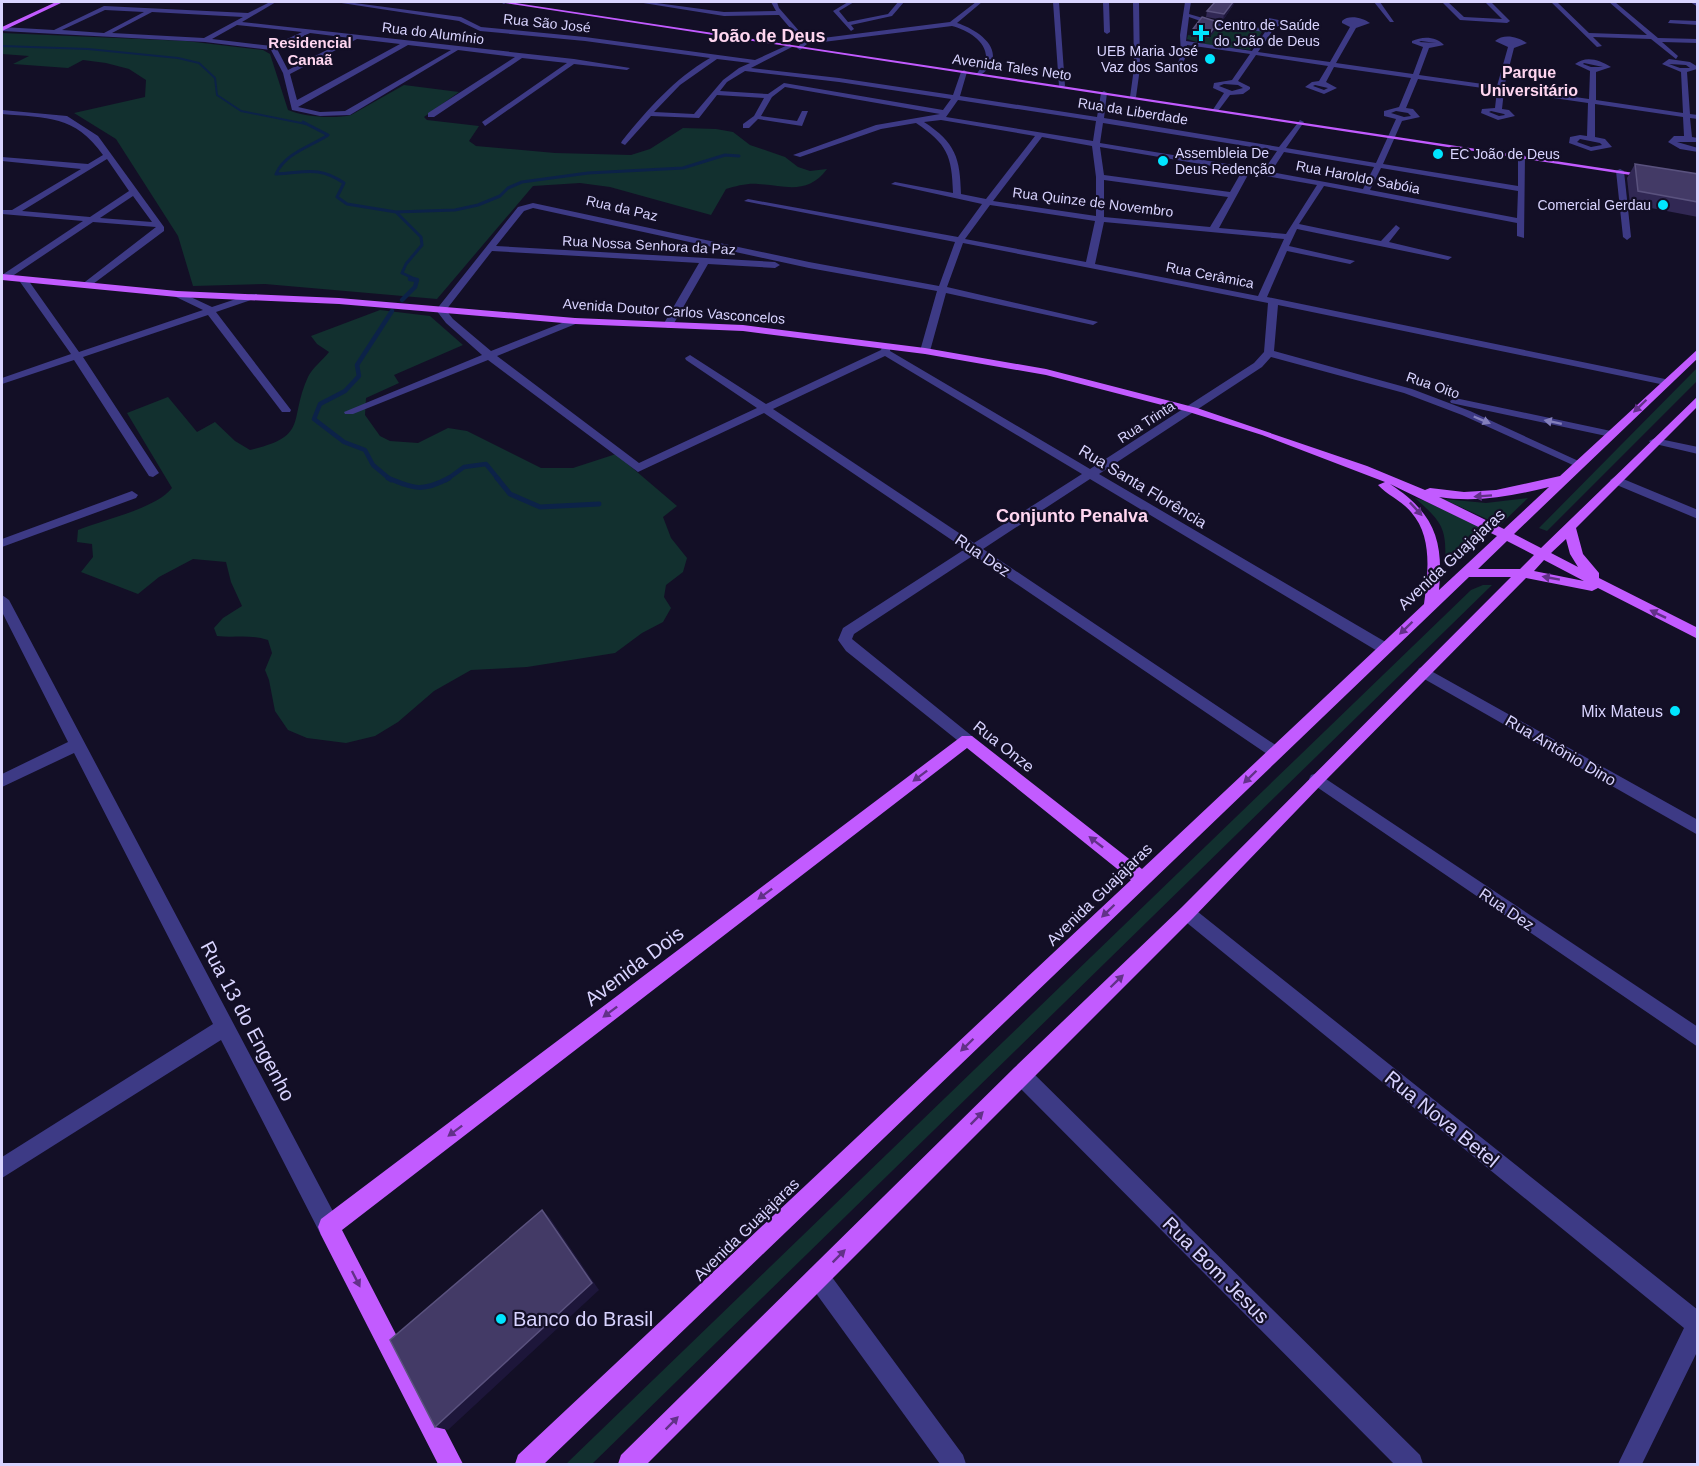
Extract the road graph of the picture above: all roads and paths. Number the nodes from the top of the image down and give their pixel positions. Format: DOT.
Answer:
graph roads {
  1 [pos="52,2"];
  2 [pos="60,2"];
  3 [pos="273,2"];
  4 [pos="338,2"];
  5 [pos="503,2"];
  6 [pos="640,2"];
  7 [pos="774,2"];
  8 [pos="845,2"];
  9 [pos="851,2"];
  10 [pos="901,2"];
  11 [pos="979,2"];
  12 [pos="1056,2"];
  13 [pos="1106,2"];
  14 [pos="1136,2"];
  15 [pos="1188,2"];
  16 [pos="1316,2"];
  17 [pos="1377,2"];
  18 [pos="1445,2"];
  19 [pos="1488,2"];
  20 [pos="1554,2"];
  21 [pos="1612,2"];
  22 [pos="659,3"];
  23 [pos="718,7"];
  24 [pos="152,10"];
  25 [pos="1317,11"];
  26 [pos="711,12"];
  27 [pos="780,13"];
  28 [pos="249,15"];
  29 [pos="1186,18"];
  30 [pos="1392,21"];
  31 [pos="1507,21"];
  32 [pos="1670,22"];
  33 [pos="236,23"];
  34 [pos="1698,23"];
  35 [pos="846,24"];
  36 [pos="952,24"];
  37 [pos="1354,25"];
  38 [pos="2,28"];
  39 [pos="310,31"];
  40 [pos="53,32"];
  41 [pos="1107,32"];
  42 [pos="105,35"];
  43 [pos="1589,35"];
  44 [pos="358,36"];
  45 [pos="857,36"];
  46 [pos="1510,36"];
  47 [pos="1655,38"];
  48 [pos="205,40"];
  49 [pos="1698,41"];
  50 [pos="408,42"];
  51 [pos="1184,43"];
  52 [pos="802,45"];
  53 [pos="790,46"];
  54 [pos="1427,46"];
  55 [pos="1511,46"];
  56 [pos="1599,46"];
  57 [pos="273,48"];
  58 [pos="458,48"];
  59 [pos="1256,51"];
  60 [pos="522,55"];
  61 [pos="717,56"];
  62 [pos="1676,57"];
  63 [pos="574,61"];
  64 [pos="756,62"];
  65 [pos="1334,63"];
  66 [pos="1179,65"];
  67 [pos="627,68"];
  68 [pos="741,69"];
  69 [pos="1593,69"];
  70 [pos="1684,70"];
  71 [pos="964,72"];
  72 [pos="286,73"];
  73 [pos="978,74"];
  74 [pos="1415,74"];
  75 [pos="1234,82"];
  76 [pos="1322,84"];
  77 [pos="1062,86"];
  78 [pos="1501,87"];
  79 [pos="1229,92"];
  80 [pos="717,93"];
  81 [pos="1104,93"];
  82 [pos="769,96"];
  83 [pos="1134,97"];
  84 [pos="956,98"];
  85 [pos="1592,100"];
  86 [pos="295,104"];
  87 [pos="1215,109"];
  88 [pos="1402,110"];
  89 [pos="1498,110"];
  90 [pos="2,112"];
  91 [pos="805,113"];
  92 [pos="649,114"];
  93 [pos="1687,114"];
  94 [pos="431,115"];
  95 [pos="1698,115"];
  96 [pos="944,116"];
  97 [pos="757,117"];
  98 [pos="1399,119"];
  99 [pos="1101,120"];
  100 [pos="918,121"];
  101 [pos="1300,122"];
  102 [pos="485,124"];
  103 [pos="746,126"];
  104 [pos="1039,136"];
  105 [pos="1393,137"];
  106 [pos="1591,138"];
  107 [pos="1688,138"];
  108 [pos="1698,140"];
  109 [pos="625,143"];
  110 [pos="1096,145"];
  111 [pos="1282,148"];
  112 [pos="1591,149"];
  113 [pos="1698,150"];
  114 [pos="797,155"];
  115 [pos="107,156"];
  116 [pos="1522,157"];
  117 [pos="2,159"];
  118 [pos="90,166"];
  119 [pos="1378,166"];
  120 [pos="1591,167"];
  121 [pos="1246,170"];
  122 [pos="1620,171"];
  123 [pos="1266,173"];
  124 [pos="1100,177"];
  125 [pos="1664,178"];
  126 [pos="895,184"];
  127 [pos="1322,184"];
  128 [pos="1520,189"];
  129 [pos="134,191"];
  130 [pos="1365,192"];
  131 [pos="957,195"];
  132 [pos="1232,195"];
  133 [pos="748,201"];
  134 [pos="989,202"];
  135 [pos="2,212"];
  136 [pos="14,213"];
  137 [pos="93,219"];
  138 [pos="1100,219"];
  139 [pos="2,220"];
  140 [pos="1520,221"];
  141 [pos="158,225"];
  142 [pos="1294,226"];
  143 [pos="1396,228"];
  144 [pos="1213,230"];
  145 [pos="1521,236"];
  146 [pos="1289,237"];
  147 [pos="1627,237"];
  148 [pos="960,240"];
  149 [pos="1384,243"];
  150 [pos="488,248"];
  151 [pos="1284,248"];
  152 [pos="1448,256"];
  153 [pos="1350,261"];
  154 [pos="704,262"];
  155 [pos="809,265"];
  156 [pos="1090,266"];
  157 [pos="3,277"];
  158 [pos="23,279"];
  159 [pos="86,285"];
  160 [pos="942,289"];
  161 [pos="177,294"];
  162 [pos="254,296"];
  163 [pos="1261,299"];
  164 [pos="1273,302"];
  165 [pos="210,310"];
  166 [pos="441,310"];
  167 [pos="575,321"];
  168 [pos="1093,322"];
  169 [pos="668,325"];
  170 [pos="886,349"];
  171 [pos="925,351"];
  172 [pos="1698,351"];
  173 [pos="1269,353"];
  174 [pos="490,355"];
  175 [pos="77,356"];
  176 [pos="690,358"];
  177 [pos="2,381"];
  178 [pos="1665,382"];
  179 [pos="1408,391"];
  180 [pos="1698,399"];
  181 [pos="766,409"];
  182 [pos="286,410"];
  183 [pos="1193,410"];
  184 [pos="349,412"];
  185 [pos="1611,434"];
  186 [pos="1655,441"];
  187 [pos="1698,451"];
  188 [pos="1331,457"];
  189 [pos="1579,464"];
  190 [pos="153,473"];
  191 [pos="1091,475"];
  192 [pos="1560,480"];
  193 [pos="1616,480"];
  194 [pos="1413,489"];
  195 [pos="132,495"];
  196 [pos="1698,515"];
  197 [pos="1570,526"];
  198 [pos="1505,534"];
  199 [pos="2,543"];
  200 [pos="974,549"];
  201 [pos="1543,554"];
  202 [pos="1464,573"];
  203 [pos="1523,573"];
  204 [pos="1618,595"];
  205 [pos="2,600"];
  206 [pos="1431,604"];
  207 [pos="1698,634"];
  208 [pos="845,640"];
  209 [pos="1384,648"];
  210 [pos="1424,672"];
  211 [pos="967,740"];
  212 [pos="77,745"];
  213 [pos="1275,752"];
  214 [pos="1317,779"];
  215 [pos="2,781"];
  216 [pos="1698,828"];
  217 [pos="1142,879"];
  218 [pos="1187,914"];
  219 [pos="225,1027"];
  220 [pos="1698,1038"];
  221 [pos="1021,1075"];
  222 [pos="2,1168"];
  223 [pos="329,1227"];
  224 [pos="818,1277"];
  225 [pos="1697,1325"];
  226 [pos="451,1464"];
  227 [pos="527,1464"];
  228 [pos="630,1464"];
  229 [pos="954,1464"];
  230 [pos="1411,1464"];
  231 [pos="1630,1464"];
  1 -- 38 [label="main road"];
  2 -- 38 [label="main road"];
  3 -- 28 [label="street"];
  4 -- 61 [label="street, Rua São José"];
  5 -- 53 [label="main road, Avenida Tales Neto"];
  6 -- 22 [label="street"];
  7 -- 27 [label="street"];
  8 -- 9 [label="street"];
  9 -- 35 [label="street"];
  10 -- 35 [label="street"];
  11 -- 36 [label="street"];
  12 -- 77 [label="street"];
  13 -- 41 [label="street"];
  14 -- 83 [label="street"];
  15 -- 29 [label="street"];
  16 -- 25 [label="street"];
  17 -- 30 [label="street"];
  18 -- 31 [label="street"];
  19 -- 31 [label="street"];
  20 -- 43 [label="street"];
  21 -- 47 [label="street"];
  22 -- 26 [label="street"];
  23 -- 26 [label="street"];
  24 -- 28 [label="street"];
  24 -- 40 [label="street"];
  24 -- 42 [label="street"];
  26 -- 27 [label="street"];
  27 -- 52 [label="street"];
  28 -- 33 [label="street"];
  29 -- 51 [label="street"];
  29 -- 59 [label="street"];
  31 -- 46 [label="street"];
  32 -- 34 [label="street"];
  33 -- 39 [label="street, Rua do Alumínio"];
  33 -- 48 [label="street"];
  35 -- 45 [label="street"];
  36 -- 45 [label="street"];
  36 -- 73 [label="street"];
  37 -- 65 [label="street"];
  38 -- 40 [label="street"];
  39 -- 44 [label="street, Rua do Alumínio"];
  39 -- 57 [label="street"];
  40 -- 42 [label="street"];
  42 -- 48 [label="street"];
  43 -- 47 [label="street"];
  43 -- 56 [label="street"];
  44 -- 50 [label="street, Rua do Alumínio"];
  44 -- 72 [label="street"];
  45 -- 52 [label="street"];
  47 -- 49 [label="street"];
  47 -- 62 [label="street"];
  48 -- 57 [label="street"];
  50 -- 58 [label="street, Rua do Alumínio"];
  50 -- 86 [label="street"];
  51 -- 59 [label="street"];
  51 -- 66 [label="street"];
  52 -- 53 [label="main road, Avenida Tales Neto"];
  52 -- 71 [label="main road, Avenida Tales Neto"];
  53 -- 64 [label="street"];
  54 -- 74 [label="street"];
  55 -- 78 [label="street"];
  57 -- 72 [label="street"];
  58 -- 60 [label="street, Rua do Alumínio"];
  58 -- 86 [label="street"];
  59 -- 65 [label="street"];
  59 -- 75 [label="street"];
  60 -- 63 [label="street, Rua do Alumínio"];
  60 -- 94 [label="street"];
  61 -- 64 [label="street, Rua São José"];
  61 -- 92 [label="street"];
  63 -- 67 [label="street, Rua do Alumínio"];
  63 -- 102 [label="street"];
  64 -- 68 [label="street"];
  65 -- 74 [label="street"];
  65 -- 76 [label="street"];
  68 -- 80 [label="street"];
  68 -- 84 [label="street, Rua da Liberdade"];
  69 -- 85 [label="street"];
  70 -- 93 [label="street"];
  71 -- 73 [label="main road, Avenida Tales Neto"];
  71 -- 84 [label="street"];
  72 -- 86 [label="street"];
  73 -- 77 [label="main road, Avenida Tales Neto"];
  74 -- 78 [label="street"];
  74 -- 88 [label="street"];
  75 -- 79 [label="street"];
  75 -- 79 [label="street"];
  77 -- 81 [label="main road, Avenida Tales Neto"];
  78 -- 85 [label="street"];
  78 -- 89 [label="street"];
  79 -- 87 [label="street"];
  80 -- 82 [label="street"];
  80 -- 92 [label="street"];
  81 -- 83 [label="main road, Avenida Tales Neto"];
  81 -- 99 [label="street"];
  82 -- 96 [label="street, Rua Haroldo Sabóia"];
  82 -- 97 [label="street"];
  83 -- 87 [label="main road, Avenida Tales Neto"];
  84 -- 96 [label="street"];
  84 -- 99 [label="street, Rua da Liberdade"];
  85 -- 93 [label="street"];
  85 -- 106 [label="street"];
  87 -- 101 [label="main road, Avenida Tales Neto"];
  88 -- 98 [label="street"];
  88 -- 98 [label="street"];
  90 -- 115 [label="street"];
  91 -- 97 [label="street"];
  92 -- 109 [label="street"];
  93 -- 95 [label="street"];
  93 -- 107 [label="street"];
  96 -- 100 [label="street"];
  96 -- 104 [label="street, Rua Haroldo Sabóia"];
  97 -- 103 [label="street"];
  98 -- 105 [label="street"];
  99 -- 110 [label="street"];
  99 -- 111 [label="street, Rua da Liberdade"];
  100 -- 114 [label="street"];
  100 -- 131 [label="street"];
  101 -- 105 [label="main road, Avenida Tales Neto"];
  101 -- 111 [label="street"];
  104 -- 110 [label="street, Rua Haroldo Sabóia"];
  104 -- 134 [label="street"];
  105 -- 116 [label="main road, Avenida Tales Neto"];
  105 -- 119 [label="street"];
  106 -- 112 [label="street"];
  106 -- 112 [label="street"];
  107 -- 108 [label="street"];
  107 -- 113 [label="street"];
  110 -- 121 [label="street, Rua Haroldo Sabóia"];
  110 -- 124 [label="street"];
  111 -- 119 [label="street, Rua da Liberdade"];
  111 -- 123 [label="street"];
  112 -- 120 [label="street"];
  115 -- 118 [label="street"];
  115 -- 129 [label="street"];
  116 -- 120 [label="main road, Avenida Tales Neto"];
  116 -- 128 [label="street"];
  117 -- 118 [label="street"];
  118 -- 136 [label="street"];
  119 -- 128 [label="street, Rua da Liberdade"];
  119 -- 130 [label="street"];
  120 -- 122 [label="main road, Avenida Tales Neto"];
  121 -- 123 [label="street, Rua Haroldo Sabóia"];
  121 -- 132 [label="street"];
  122 -- 125 [label="main road, Avenida Tales Neto"];
  122 -- 147 [label="street"];
  123 -- 127 [label="street, Rua Haroldo Sabóia"];
  124 -- 132 [label="street"];
  124 -- 138 [label="street"];
  126 -- 131 [label="street, Rua Quinze de Novembro"];
  127 -- 130 [label="street, Rua Haroldo Sabóia"];
  127 -- 142 [label="street"];
  128 -- 140 [label="street"];
  129 -- 137 [label="street"];
  129 -- 141 [label="street"];
  130 -- 140 [label="street, Rua Haroldo Sabóia"];
  131 -- 134 [label="street, Rua Quinze de Novembro"];
  132 -- 144 [label="street"];
  133 -- 148 [label="street, Rua Cerâmica"];
  134 -- 138 [label="street, Rua Quinze de Novembro"];
  134 -- 148 [label="street"];
  135 -- 136 [label="street"];
  136 -- 137 [label="street"];
  136 -- 139 [label="street"];
  137 -- 141 [label="street"];
  137 -- 157 [label="street"];
  138 -- 144 [label="street, Rua Quinze de Novembro"];
  138 -- 156 [label="street"];
  140 -- 145 [label="street"];
  141 -- 159 [label="street"];
  142 -- 146 [label="street"];
  142 -- 149 [label="street"];
  143 -- 149 [label="street"];
  144 -- 146 [label="street, Rua Quinze de Novembro"];
  146 -- 151 [label="street"];
  148 -- 156 [label="street, Rua Cerâmica"];
  148 -- 160 [label="street"];
  149 -- 152 [label="street"];
  150 -- 154 [label="street, Rua Nossa Senhora da Paz"];
  150 -- 155 [label="street, Rua da Paz"];
  150 -- 166 [label="street, Rua da Paz"];
  151 -- 153 [label="street"];
  151 -- 163 [label="street"];
  154 -- 155 [label="street, Rua Nossa Senhora da Paz"];
  154 -- 169 [label="street"];
  155 -- 160 [label="street, Rua da Paz"];
  156 -- 163 [label="street, Rua Cerâmica"];
  157 -- 158 [label="main road, Avenida Doutor Carlos Vasconcelos"];
  158 -- 159 [label="main road, Avenida Doutor Carlos Vasconcelos"];
  158 -- 175 [label="street"];
  159 -- 161 [label="main road, Avenida Doutor Carlos Vasconcelos"];
  160 -- 168 [label="street, Rua da Paz"];
  160 -- 171 [label="street"];
  161 -- 162 [label="main road, Avenida Doutor Carlos Vasconcelos"];
  161 -- 165 [label="street"];
  162 -- 165 [label="street"];
  162 -- 166 [label="main road, Avenida Doutor Carlos Vasconcelos"];
  163 -- 164 [label="street, Rua Cerâmica"];
  164 -- 173 [label="street"];
  164 -- 178 [label="street, Rua Cerâmica"];
  165 -- 175 [label="street"];
  165 -- 182 [label="street"];
  166 -- 167 [label="main road, Avenida Doutor Carlos Vasconcelos"];
  166 -- 174 [label="street"];
  167 -- 169 [label="main road, Avenida Doutor Carlos Vasconcelos"];
  167 -- 174 [label="street"];
  169 -- 170 [label="main road, Avenida Doutor Carlos Vasconcelos"];
  170 -- 171 [label="main road, Avenida Doutor Carlos Vasconcelos"];
  170 -- 181 [label="street"];
  170 -- 191 [label="street, Rua Santa Florência"];
  171 -- 183 [label="main road, Avenida Doutor Carlos Vasconcelos"];
  172 -- 178 [label="main road, Avenida Guajajaras"];
  173 -- 179 [label="street, Rua Oito"];
  173 -- 183 [label="street, Rua Trinta"];
  174 -- 181 [label="street"];
  174 -- 184 [label="street"];
  175 -- 177 [label="street"];
  175 -- 190 [label="street"];
  176 -- 181 [label="street, Rua Dez"];
  178 -- 185 [label="main road, Avenida Guajajaras, one-way"];
  185 -- 179 [label="street, one-way"];
  179 -- 189 [label="street, Rua Oito, one-way"];
  180 -- 186 [label="main road"];
  181 -- 200 [label="street, Rua Dez"];
  183 -- 188 [label="main road, Avenida Doutor Carlos Vasconcelos"];
  183 -- 191 [label="street, Rua Trinta"];
  185 -- 189 [label="main road, Avenida Guajajaras"];
  186 -- 187 [label="street"];
  186 -- 193 [label="main road"];
  188 -- 194 [label="main road, Avenida Doutor Carlos Vasconcelos"];
  188 -- 206 [label="main road, Avenida Doutor Carlos Vasconcelos, one-way"];
  189 -- 192 [label="main road, Avenida Guajajaras"];
  191 -- 200 [label="street, Rua Trinta"];
  191 -- 209 [label="street, Rua Santa Florência"];
  192 -- 194 [label="main road, one-way"];
  192 -- 198 [label="main road, Avenida Guajajaras"];
  193 -- 196 [label="street"];
  193 -- 197 [label="main road"];
  194 -- 198 [label="main road, Avenida Doutor Carlos Vasconcelos"];
  195 -- 199 [label="street"];
  197 -- 201 [label="main road"];
  197 -- 204 [label="main road"];
  198 -- 201 [label="main road, Avenida Doutor Carlos Vasconcelos"];
  198 -- 202 [label="main road, Avenida Guajajaras"];
  200 -- 208 [label="street, Rua Trinta"];
  200 -- 213 [label="street, Rua Dez"];
  201 -- 203 [label="main road"];
  201 -- 204 [label="main road, Avenida Doutor Carlos Vasconcelos"];
  202 -- 203 [label="main road"];
  202 -- 206 [label="main road, Avenida Guajajaras"];
  204 -- 203 [label="main road, one-way"];
  203 -- 210 [label="main road"];
  207 -- 204 [label="main road, one-way"];
  205 -- 212 [label="street, Rua 13 do Engenho"];
  206 -- 209 [label="main road, Avenida Guajajaras, one-way"];
  208 -- 211 [label="street, Rua Onze"];
  209 -- 213 [label="main road, Avenida Guajajaras"];
  210 -- 214 [label="main road"];
  210 -- 216 [label="street, Rua Antônio Dino"];
  217 -- 211 [label="main road, Rua Onze, one-way"];
  211 -- 223 [label="main road, Avenida Dois, one-way"];
  212 -- 215 [label="street"];
  212 -- 219 [label="street, Rua 13 do Engenho"];
  213 -- 217 [label="main road, Avenida Guajajaras, one-way"];
  214 -- 218 [label="main road"];
  214 -- 220 [label="street, Rua Dez"];
  217 -- 227 [label="main road, Avenida Guajajaras, one-way"];
  221 -- 218 [label="main road, one-way"];
  218 -- 225 [label="street, Rua Nova Betel"];
  219 -- 222 [label="street"];
  219 -- 223 [label="street, Rua 13 do Engenho"];
  224 -- 221 [label="main road, one-way"];
  221 -- 230 [label="street, Rua Bom Jesus"];
  223 -- 226 [label="main road, Rua 13 do Engenho, one-way"];
  228 -- 224 [label="main road, one-way"];
  224 -- 229 [label="street"];
  225 -- 231 [label="street"];
}
